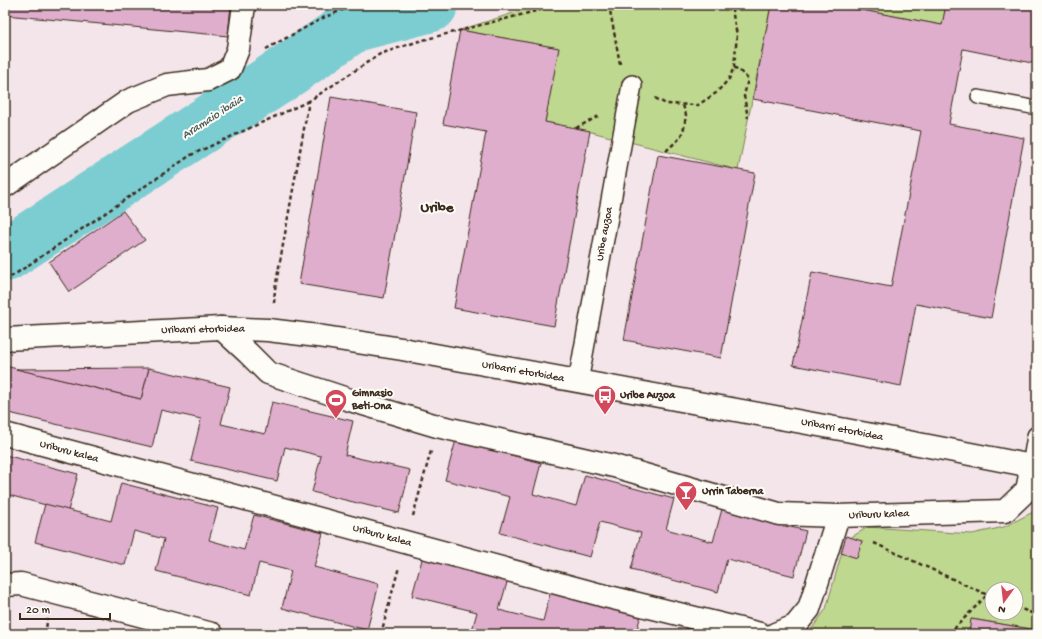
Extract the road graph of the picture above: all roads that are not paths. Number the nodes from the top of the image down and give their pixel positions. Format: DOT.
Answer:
graph roads {
  1 [pos="244,5"];
  2 [pos="632,85"];
  3 [pos="978,96"];
  4 [pos="1037,108"];
  5 [pos="5,186"];
  6 [pos="222,328"];
  7 [pos="6,338"];
  8 [pos="578,382"];
  9 [pos="5,434"];
  10 [pos="1037,436"];
  11 [pos="1035,466"];
  12 [pos="838,516"];
  13 [pos="5,584"];
  14 [pos="212,634"];
  15 [pos="760,634"];
  16 [pos="776,634"];
  1 -- 5 [label="street"];
  2 -- 8 [label="street, Uribe auzoa"];
  3 -- 4 [label="lane"];
  6 -- 7 [label="street, Uribarri etorbidea"];
  6 -- 8 [label="street, Uribarri etorbidea"];
  6 -- 12 [label="street"];
  8 -- 11 [label="street, Uribarri etorbidea"];
  9 -- 15 [label="street, Uriburu kalea"];
  10 -- 11 [label="street"];
  11 -- 12 [label="street, Uriburu kalea"];
  12 -- 16 [label="street, Uriburu kalea"];
  13 -- 14 [label="street"];
}
